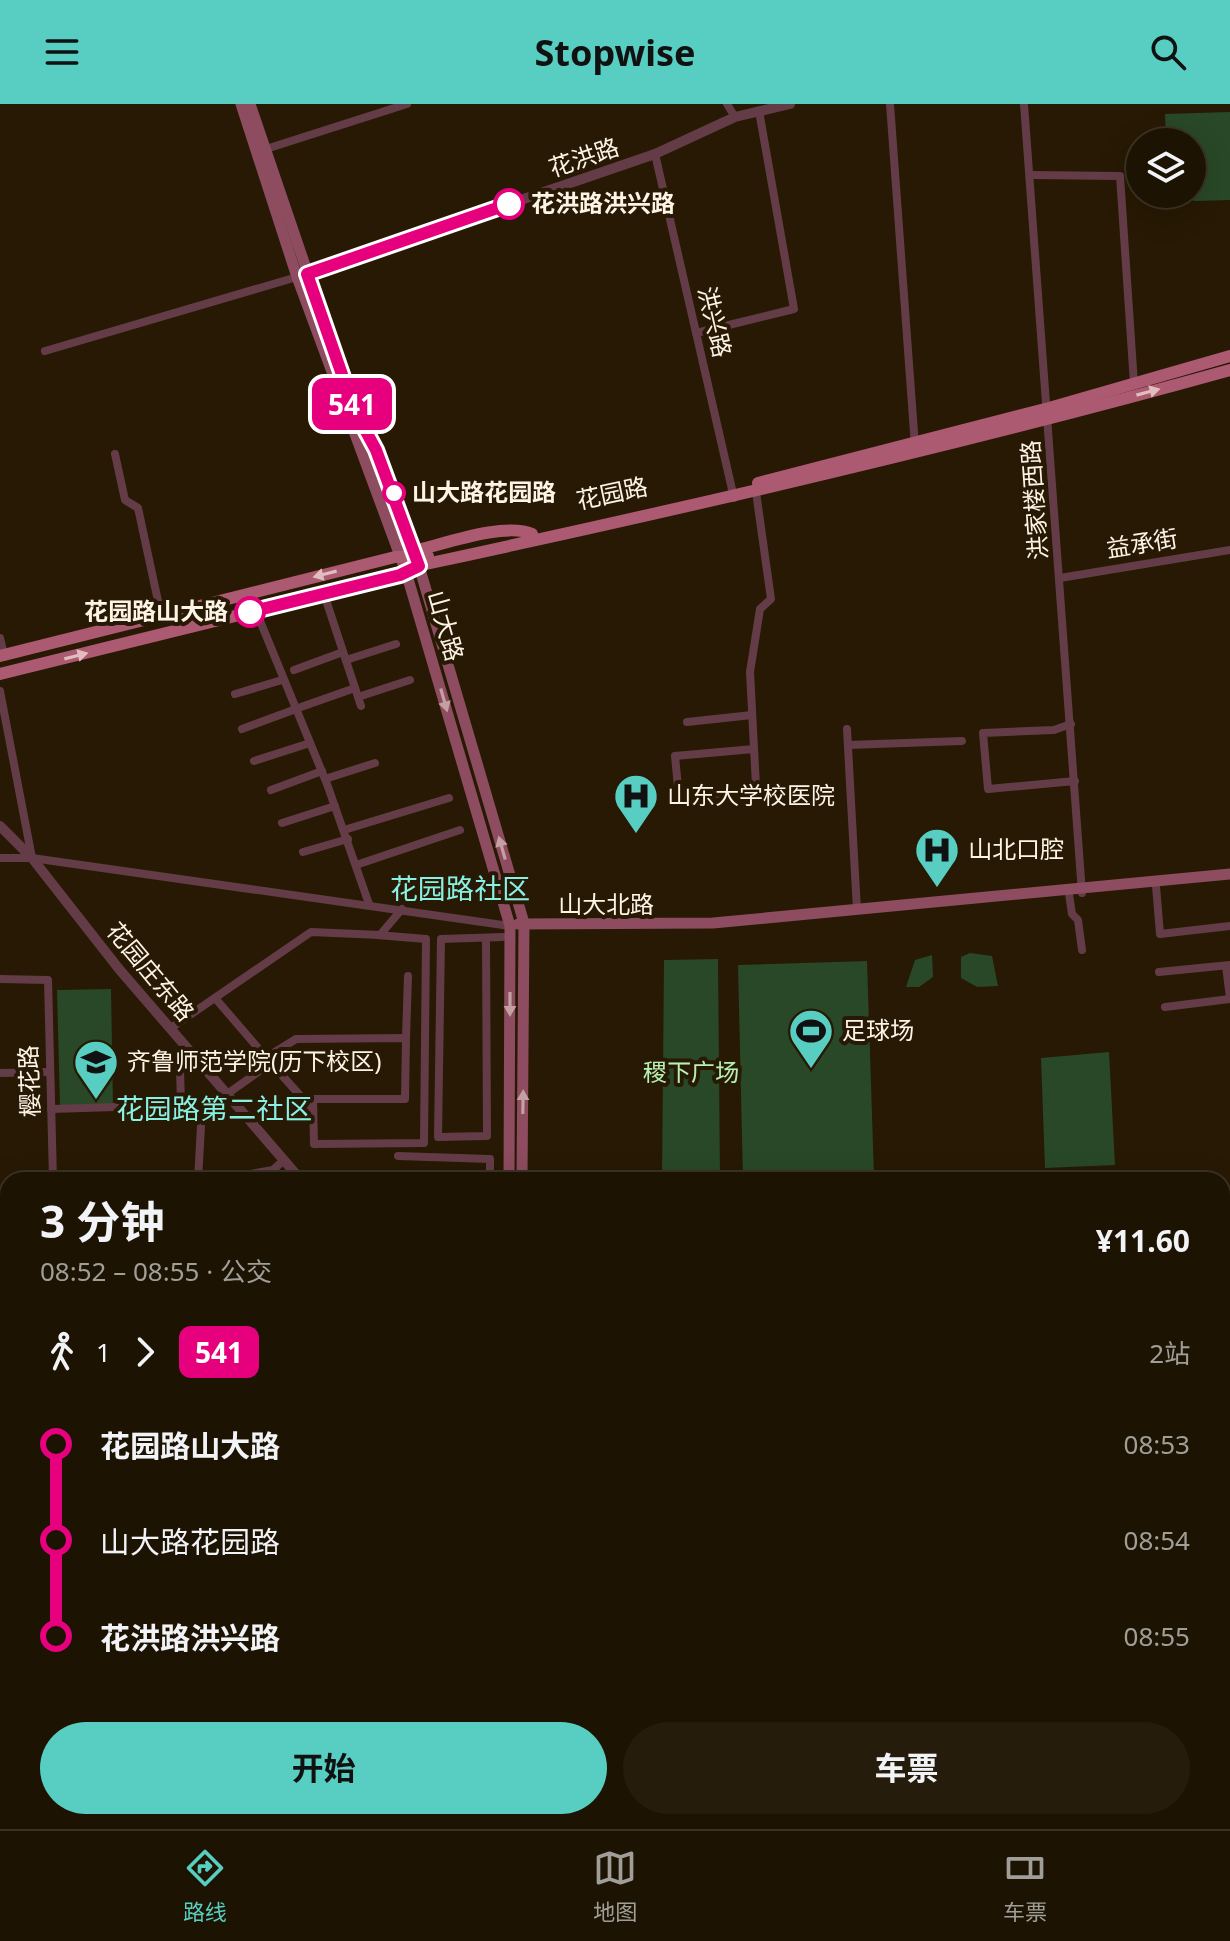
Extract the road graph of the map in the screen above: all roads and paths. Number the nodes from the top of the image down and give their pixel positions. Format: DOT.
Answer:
graph roads {
  1 [pos="241,104"];
  2 [pos="250,104"];
  3 [pos="407,104"];
  4 [pos="727,104"];
  5 [pos="790,104"];
  6 [pos="890,104"];
  7 [pos="1024,104"];
  8 [pos="759,111"];
  9 [pos="735,117"];
  10 [pos="266,149"];
  11 [pos="655,154"];
  12 [pos="1030,175"];
  13 [pos="302,275"];
  14 [pos="696,333"];
  15 [pos="45,351"];
  16 [pos="1230,356"];
  17 [pos="1230,370"];
  18 [pos="1134,384"];
  19 [pos="1049,414"];
  20 [pos="915,448"];
  21 [pos="115,454"];
  22 [pos="756,492"];
  23 [pos="733,494"];
  24 [pos="1230,550"];
  25 [pos="412,557"];
  26 [pos="400,558"];
  27 [pos="1060,578"];
  28 [pos="324,594"];
  29 [pos="256,611"];
  30 [pos="161,615"];
  31 [pos="0,638"];
  32 [pos="396,644"];
  33 [pos="2,656"];
  34 [pos="344,656"];
  35 [pos="294,670"];
  36 [pos="0,674"];
  37 [pos="282,680"];
  38 [pos="410,680"];
  39 [pos="0,691"];
  40 [pos="235,694"];
  41 [pos="358,697"];
  42 [pos="299,708"];
  43 [pos="752,715"];
  44 [pos="687,722"];
  45 [pos="1071,724"];
  46 [pos="242,729"];
  47 [pos="847,729"];
  48 [pos="962,741"];
  49 [pos="310,743"];
  50 [pos="848,745"];
  51 [pos="754,749"];
  52 [pos="254,761"];
  53 [pos="375,763"];
  54 [pos="324,775"];
  55 [pos="1075,781"];
  56 [pos="271,790"];
  57 [pos="449,798"];
  58 [pos="335,806"];
  59 [pos="282,823"];
  60 [pos="0,826"];
  61 [pos="460,830"];
  62 [pos="346,834"];
  63 [pos="303,852"];
  64 [pos="0,858"];
  65 [pos="32,858"];
  66 [pos="356,865"];
  67 [pos="1230,876"];
  68 [pos="1156,886"];
  69 [pos="1082,891"];
  70 [pos="1069,894"];
  71 [pos="369,904"];
  72 [pos="402,909"];
  73 [pos="857,910"];
  74 [pos="524,925"];
  75 [pos="510,926"];
  76 [pos="1230,926"];
  77 [pos="380,935"];
  78 [pos="503,937"];
  79 [pos="486,938"];
  80 [pos="1082,950"];
  81 [pos="1228,965"];
  82 [pos="1159,972"];
  83 [pos="408,976"];
  84 [pos="0,979"];
  85 [pos="215,998"];
  86 [pos="1230,998"];
  87 [pos="1165,1007"];
  88 [pos="171,1028"];
  89 [pos="406,1038"];
  90 [pos="186,1047"];
  91 [pos="269,1060"];
  92 [pos="50,1072"];
  93 [pos="0,1073"];
  94 [pos="227,1094"];
  95 [pos="51,1109"];
  96 [pos="313,1110"];
  97 [pos="201,1126"];
  98 [pos="398,1156"];
  99 [pos="284,1160"];
  100 [pos="273,1170"];
  101 [pos="53,1172"];
  102 [pos="198,1172"];
  103 [pos="264,1172"];
  104 [pos="294,1172"];
  105 [pos="490,1172"];
  106 [pos="509,1172"];
  107 [pos="522,1172"];
  1 -- 13 [label="main road, 山大路"];
  2 -- 10 [label="main road, 山大路"];
  3 -- 10 [label="street"];
  4 -- 9 [label="street"];
  5 -- 8 [label="street, 花洪路"];
  6 -- 20 [label="street"];
  7 -- 12 [label="street, 洪家楼西路"];
  8 -- 9 [label="street, 花洪路"];
  8 -- 14 [label="street"];
  9 -- 11 [label="street, 花洪路"];
  10 -- 13 [label="main road, 山大路"];
  11 -- 13 [label="street, 花洪路"];
  11 -- 14 [label="street, 洪兴路"];
  12 -- 18 [label="street"];
  12 -- 19 [label="street, 洪家楼西路"];
  13 -- 15 [label="street"];
  13 -- 25 [label="main road, 山大路"];
  13 -- 26 [label="main road, 山大路"];
  14 -- 23 [label="street, 洪兴路"];
  16 -- 18 [label="main road, 花园路"];
  19 -- 17 [label="main road, 花园路, one-way"];
  18 -- 19 [label="main road, 花园路"];
  19 -- 20 [label="main road, 花园路"];
  19 -- 27 [label="street, 洪家楼西路"];
  20 -- 22 [label="main road, 花园路"];
  20 -- 23 [label="main road, 花园路"];
  21 -- 30 [label="street"];
  22 -- 23 [label="main road, 花园路"];
  22 -- 43 [label="street"];
  23 -- 25 [label="main road, 花园路"];
  23 -- 25 [label="main road, 花园路"];
  24 -- 27 [label="street, 益承街"];
  25 -- 26 [label="main road, 花园路"];
  25 -- 28 [label="main road, 花园路"];
  74 -- 25 [label="main road, 山大路, one-way"];
  25 -- 75 [label="main road, 山大路, one-way"];
  26 -- 30 [label="main road, 花园路, one-way"];
  27 -- 45 [label="street, 洪家楼西路"];
  28 -- 29 [label="main road, 花园路"];
  28 -- 34 [label="street"];
  36 -- 29 [label="main road, 花园路, one-way"];
  29 -- 37 [label="street"];
  30 -- 33 [label="main road, 花园路"];
  31 -- 33 [label="street"];
  32 -- 34 [label="street"];
  34 -- 35 [label="street"];
  34 -- 41 [label="street"];
  37 -- 40 [label="street"];
  37 -- 42 [label="street"];
  38 -- 41 [label="street"];
  39 -- 65 [label="street"];
  41 -- 42 [label="street"];
  42 -- 46 [label="street"];
  42 -- 49 [label="street"];
  43 -- 44 [label="street"];
  43 -- 51 [label="street"];
  45 -- 55 [label="street, 洪家楼西路"];
  45 -- 55 [label="street"];
  47 -- 50 [label="street"];
  48 -- 50 [label="street"];
  49 -- 52 [label="street"];
  49 -- 54 [label="street"];
  50 -- 73 [label="street"];
  51 -- 51 [label="street"];
  53 -- 54 [label="street"];
  54 -- 56 [label="street"];
  54 -- 58 [label="street"];
  55 -- 69 [label="street, 洪家楼西路"];
  57 -- 62 [label="street"];
  58 -- 59 [label="street"];
  58 -- 62 [label="street"];
  60 -- 65 [label="street, 花园庄东路"];
  61 -- 66 [label="street"];
  62 -- 63 [label="street"];
  62 -- 66 [label="street"];
  64 -- 65 [label="street"];
  65 -- 71 [label="street"];
  65 -- 88 [label="street, 花园庄东路"];
  66 -- 71 [label="street"];
  67 -- 68 [label="main road, 山大北路"];
  67 -- 69 [label="main road, 山大北路"];
  68 -- 69 [label="main road, 山大北路"];
  68 -- 76 [label="street"];
  69 -- 70 [label="main road, 山大北路"];
  69 -- 73 [label="main road, 山大北路"];
  70 -- 74 [label="main road, 山大北路"];
  70 -- 80 [label="street"];
  71 -- 72 [label="street"];
  72 -- 75 [label="street"];
  72 -- 77 [label="street"];
  73 -- 74 [label="main road, 山大北路"];
  74 -- 75 [label="main road, 山大北路"];
  107 -- 74 [label="main road, 山大路, one-way"];
  75 -- 106 [label="main road, 山大路, one-way"];
  77 -- 85 [label="street"];
  77 -- 96 [label="street"];
  78 -- 79 [label="street"];
  79 -- 79 [label="street"];
  81 -- 82 [label="street"];
  81 -- 86 [label="street"];
  83 -- 89 [label="street"];
  84 -- 92 [label="street, 樱花路"];
  85 -- 88 [label="street"];
  85 -- 91 [label="street"];
  86 -- 87 [label="street"];
  88 -- 90 [label="street, 花园庄东路"];
  89 -- 91 [label="street"];
  89 -- 96 [label="street"];
  90 -- 94 [label="street, 花园庄东路"];
  90 -- 95 [label="street"];
  91 -- 94 [label="street"];
  91 -- 96 [label="street"];
  92 -- 93 [label="street"];
  92 -- 95 [label="street, 樱花路"];
  94 -- 99 [label="street, 花园庄东路"];
  95 -- 101 [label="street, 樱花路"];
  97 -- 102 [label="street"];
  98 -- 105 [label="street"];
  99 -- 100 [label="street"];
  99 -- 104 [label="street, 花园庄东路"];
  100 -- 103 [label="street"];
}
